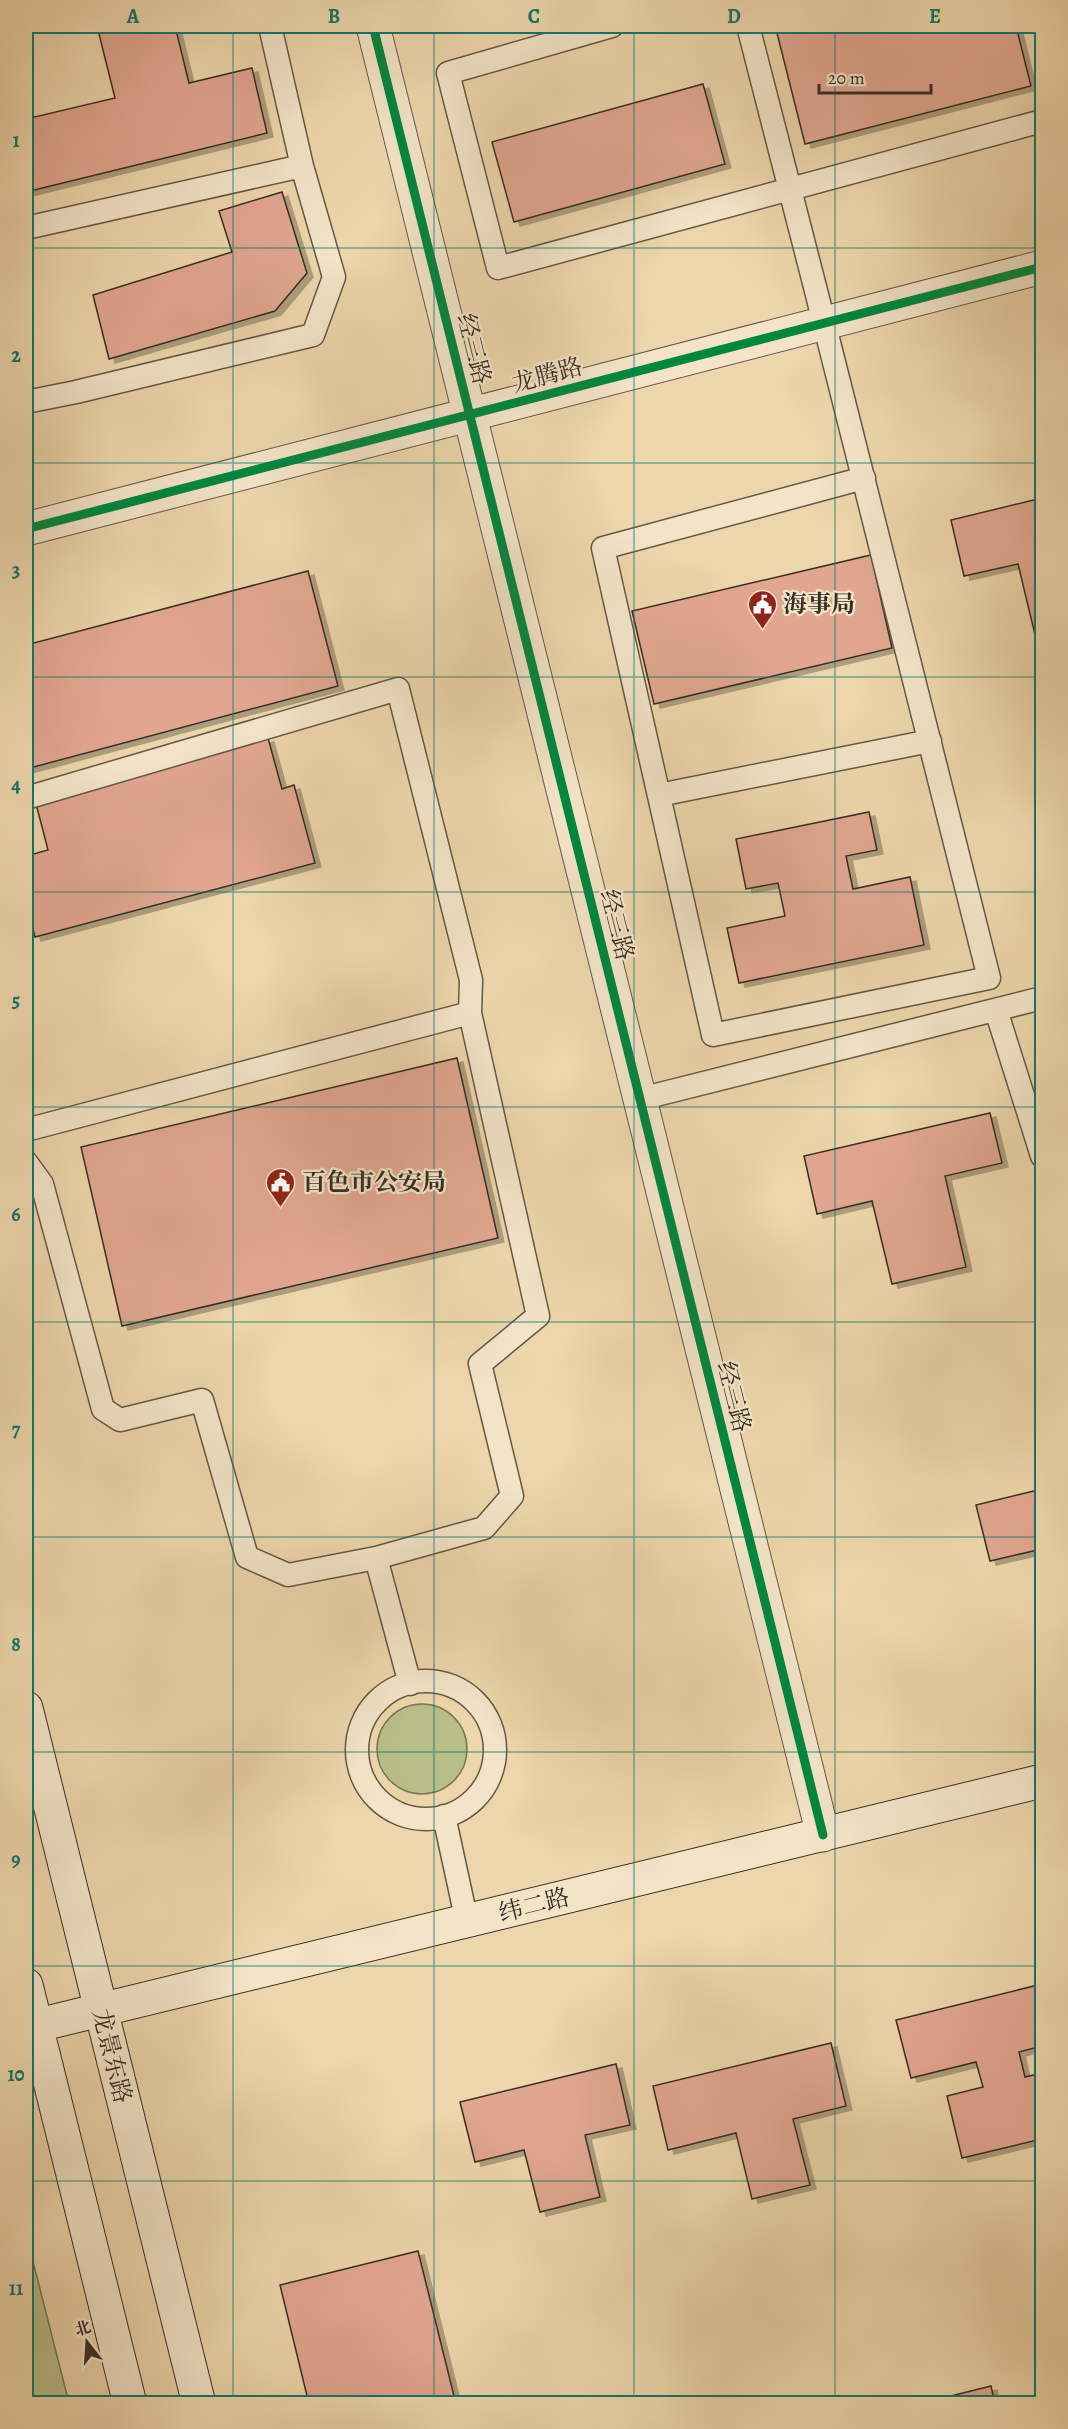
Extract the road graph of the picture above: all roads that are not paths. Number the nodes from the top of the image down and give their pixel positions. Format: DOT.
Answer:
graph roads {
  1 [pos="270,26"];
  2 [pos="373,26"];
  3 [pos="612,26"];
  4 [pos="748,26"];
  5 [pos="1042,121"];
  6 [pos="302,166"];
  7 [pos="790,189"];
  8 [pos="26,228"];
  9 [pos="1042,267"];
  10 [pos="825,323"];
  11 [pos="26,402"];
  12 [pos="470,415"];
  13 [pos="864,478"];
  14 [pos="26,529"];
  15 [pos="930,741"];
  16 [pos="659,795"];
  17 [pos="26,798"];
  18 [pos="1042,998"];
  19 [pos="996,1010"];
  20 [pos="470,1013"];
  21 [pos="640,1100"];
  22 [pos="26,1130"];
  23 [pos="1042,1156"];
  24 [pos="26,1162"];
  25 [pos="376,1558"];
  26 [pos="410,1684"];
  27 [pos="26,1708"];
  28 [pos="1042,1781"];
  29 [pos="444,1816"];
  30 [pos="823,1835"];
  31 [pos="466,1922"];
  32 [pos="26,1985"];
  33 [pos="100,2010"];
  34 [pos="31,2027"];
  35 [pos="130,2403"];
  36 [pos="199,2403"];
  1 -- 6 [label="lane"];
  2 -- 12 [label="street, 经三路"];
  3 -- 7 [label="lane"];
  4 -- 7 [label="lane"];
  5 -- 7 [label="lane"];
  6 -- 8 [label="lane"];
  6 -- 11 [label="lane"];
  7 -- 10 [label="lane"];
  9 -- 10 [label="street, 龙腾路"];
  10 -- 12 [label="street, 龙腾路"];
  10 -- 13 [label="lane"];
  12 -- 14 [label="street, 龙腾路"];
  12 -- 21 [label="street, 经三路"];
  13 -- 15 [label="lane"];
  13 -- 16 [label="lane"];
  15 -- 16 [label="lane"];
  15 -- 16 [label="lane"];
  17 -- 20 [label="lane"];
  18 -- 19 [label="lane"];
  19 -- 21 [label="lane"];
  19 -- 23 [label="lane"];
  20 -- 22 [label="lane"];
  20 -- 25 [label="lane"];
  21 -- 30 [label="street, 经三路"];
  24 -- 25 [label="lane"];
  25 -- 26 [label="lane"];
  26 -- 29 [label="lane"];
  26 -- 29 [label="lane"];
  27 -- 33 [label="street, 龙景东路"];
  28 -- 30 [label="street, 纬二路"];
  29 -- 31 [label="lane"];
  30 -- 31 [label="street, 纬二路"];
  31 -- 33 [label="street, 纬二路"];
  32 -- 34 [label="street"];
  33 -- 34 [label="street, 纬二路"];
  33 -- 36 [label="street, 龙景东路"];
  34 -- 35 [label="street"];
}
